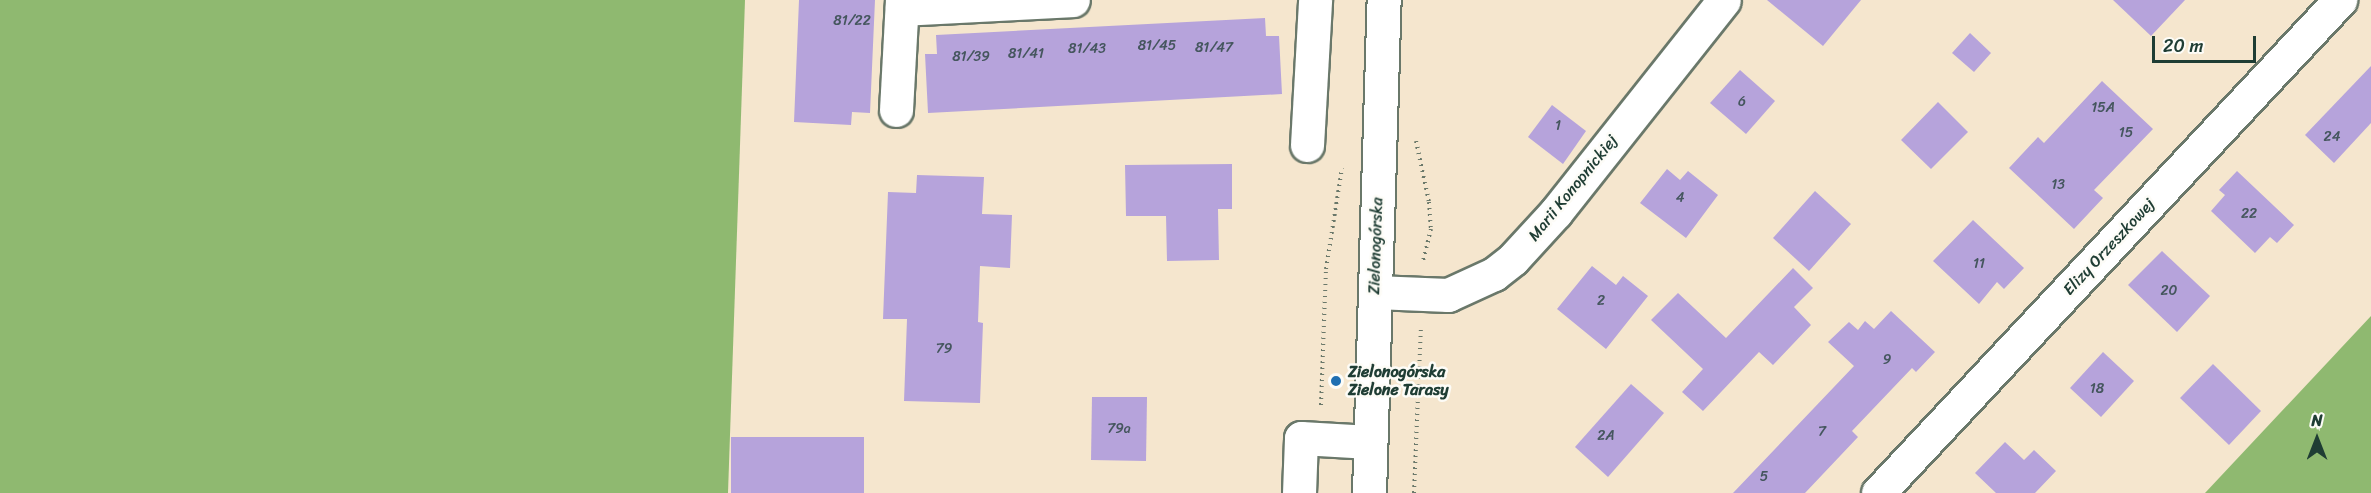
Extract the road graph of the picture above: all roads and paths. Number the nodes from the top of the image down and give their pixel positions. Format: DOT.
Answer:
graph roads {
  1 [pos="1072,0"];
  2 [pos="1315,0"];
  3 [pos="1384,0"];
  4 [pos="1724,0"];
  5 [pos="2340,0"];
  6 [pos="902,5"];
  7 [pos="896,110"];
  8 [pos="1414,132"];
  9 [pos="1307,145"];
  10 [pos="1343,164"];
  11 [pos="1375,292"];
  12 [pos="1422,293"];
  13 [pos="1319,438"];
  14 [pos="1370,442"];
  15 [pos="1299,493"];
  16 [pos="1369,493"];
  17 [pos="1414,493"];
  18 [pos="1878,493"];
  1 -- 6 [label="street"];
  2 -- 9 [label="street"];
  3 -- 11 [label="street, Zielonogórska"];
  4 -- 12 [label="street, Marii Konopnickiej"];
  5 -- 18 [label="street, Elizy Orzeszkowej"];
  6 -- 7 [label="street"];
  8 -- 12 [label="path"];
  10 -- 13 [label="path"];
  11 -- 12 [label="street, Marii Konopnickiej"];
  11 -- 14 [label="street, Zielonogórska"];
  12 -- 17 [label="path"];
  13 -- 14 [label="street"];
  13 -- 15 [label="street"];
  14 -- 16 [label="street, Zielonogórska"];
}
